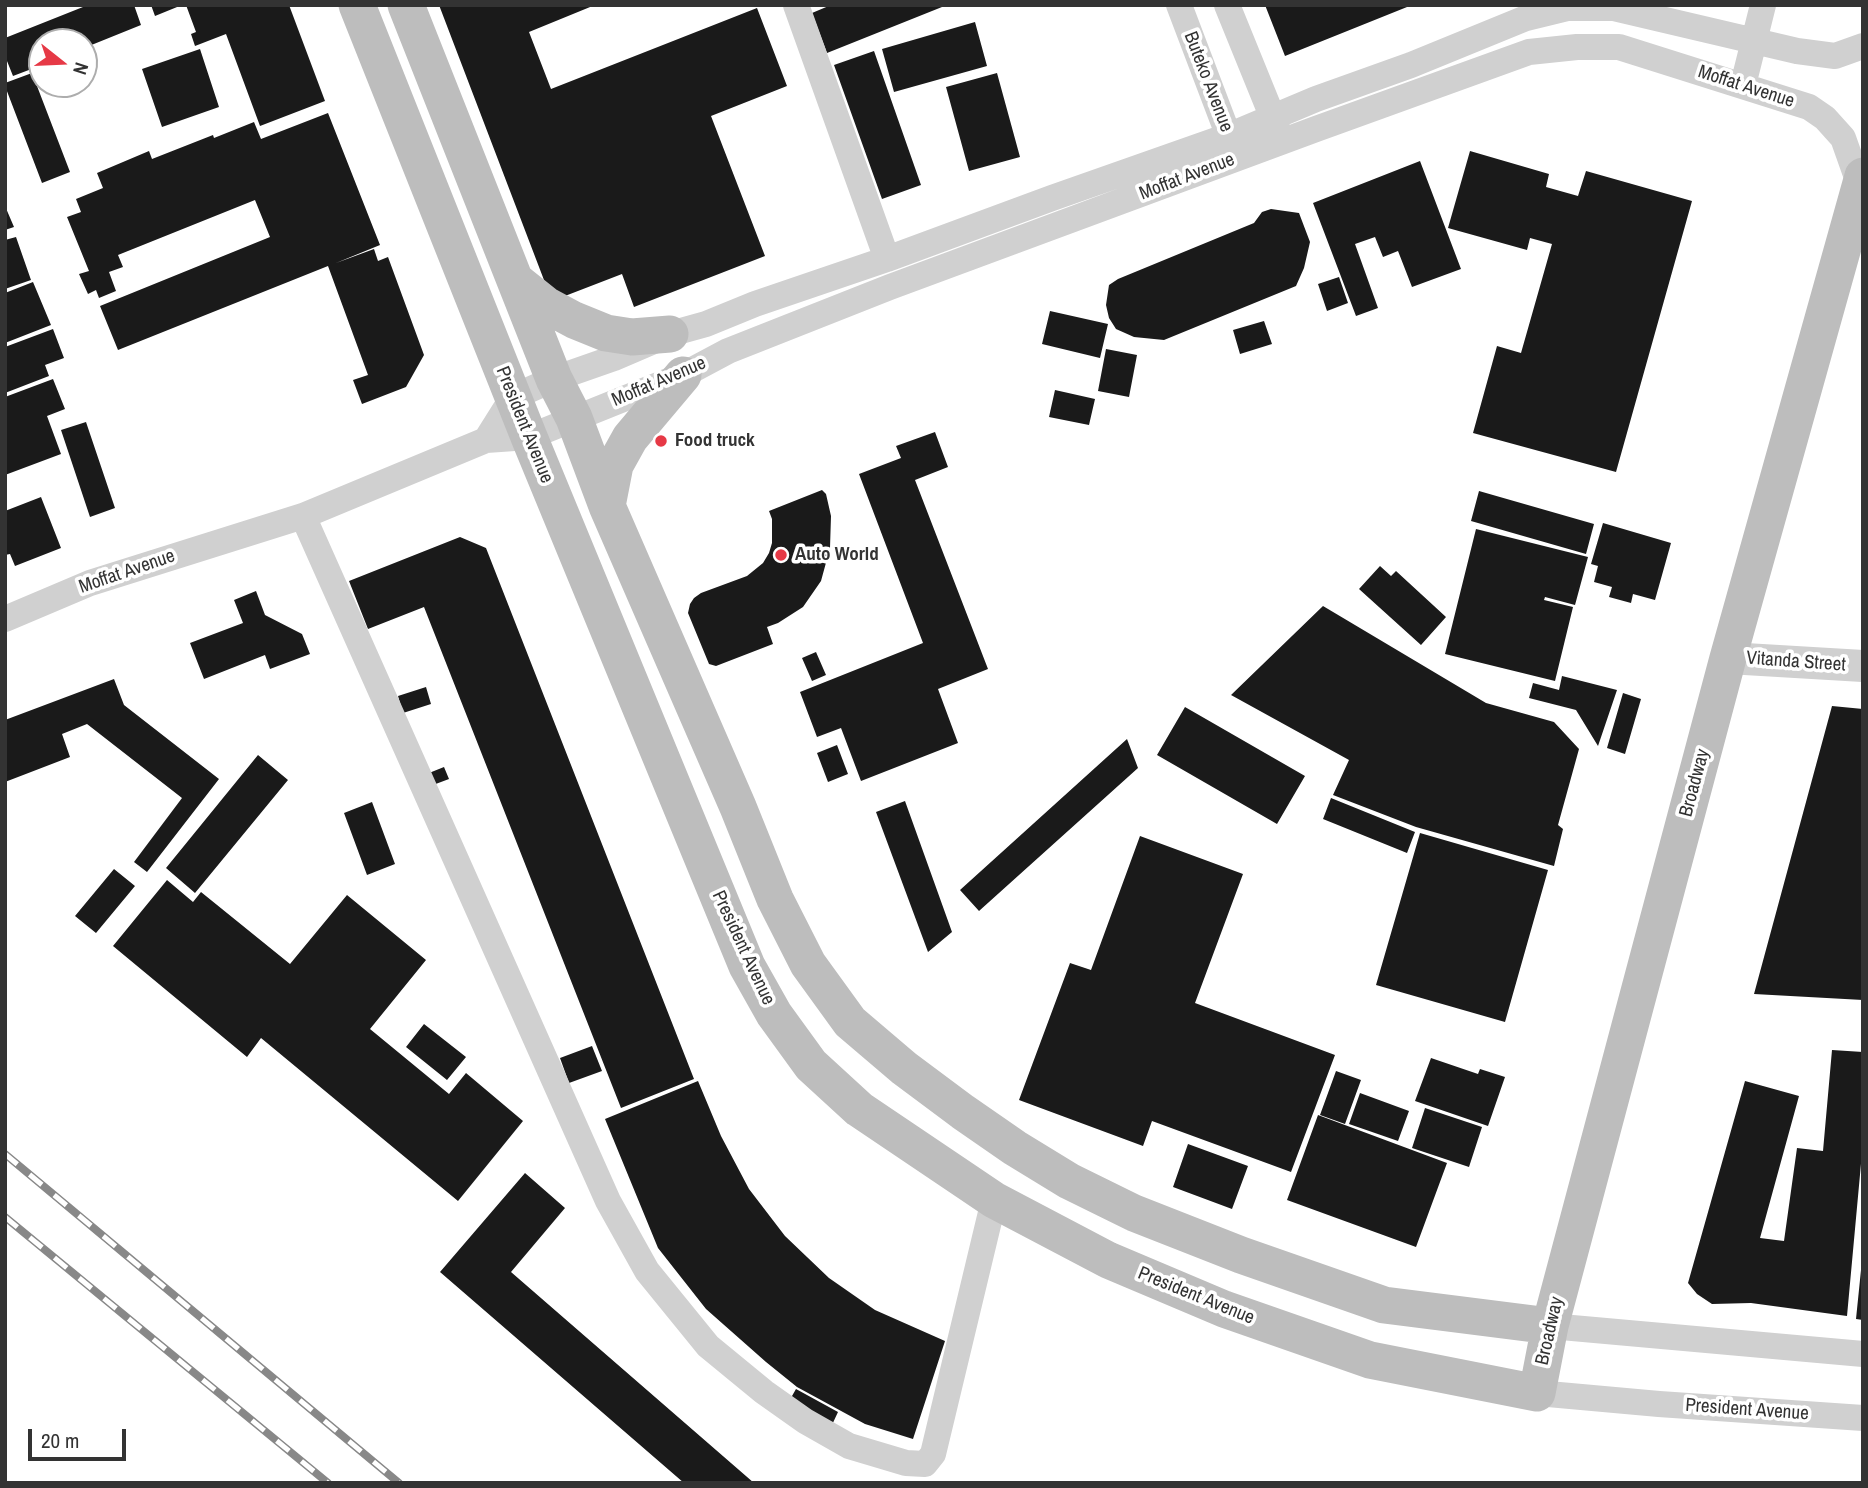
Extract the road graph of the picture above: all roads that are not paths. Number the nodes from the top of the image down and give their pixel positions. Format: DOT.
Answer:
graph roads {
  1 [pos="357,5"];
  2 [pos="406,5"];
  3 [pos="796,5"];
  4 [pos="1179,5"];
  5 [pos="1227,5"];
  6 [pos="1763,5"];
  7 [pos="1753,41"];
  8 [pos="1863,46"];
  9 [pos="1743,85"];
  10 [pos="1278,130"];
  11 [pos="1233,147"];
  12 [pos="1861,181"];
  13 [pos="887,259"];
  14 [pos="515,280"];
  15 [pos="670,334"];
  16 [pos="683,375"];
  17 [pos="554,379"];
  18 [pos="513,397"];
  19 [pos="574,418"];
  20 [pos="529,437"];
  21 [pos="486,440"];
  22 [pos="607,506"];
  23 [pos="303,516"];
  24 [pos="5,619"];
  25 [pos="1728,658"];
  26 [pos="1863,666"];
  27 [pos="688,693"];
  28 [pos="642,710"];
  29 [pos="963,1112"];
  30 [pos="938,1162"];
  31 [pos="994,1200"];
  32 [pos="1550,1326"];
  33 [pos="1863,1354"];
  34 [pos="1537,1393"];
  35 [pos="1863,1418"];
  1 -- 18 [label="main road, President Avenue"];
  2 -- 14 [label="main road"];
  3 -- 13 [label="street"];
  4 -- 11 [label="street, Buteko Avenue"];
  5 -- 10 [label="street"];
  6 -- 7 [label="street"];
  7 -- 8 [label="street, Moffat Avenue"];
  7 -- 9 [label="street"];
  7 -- 10 [label="street, Moffat Avenue"];
  9 -- 10 [label="street, Moffat Avenue"];
  9 -- 12 [label="street, Moffat Avenue"];
  10 -- 11 [label="street, Moffat Avenue"];
  11 -- 13 [label="street, Moffat Avenue"];
  11 -- 16 [label="street, Moffat Avenue"];
  12 -- 25 [label="main road, Broadway"];
  13 -- 15 [label="street, Moffat Avenue"];
  14 -- 15 [label="main road"];
  14 -- 17 [label="main road"];
  15 -- 17 [label="street, Moffat Avenue"];
  16 -- 19 [label="street, Moffat Avenue"];
  16 -- 22 [label="main road"];
  17 -- 18 [label="street, Moffat Avenue"];
  17 -- 19 [label="main road"];
  18 -- 20 [label="main road, President Avenue"];
  18 -- 21 [label="street"];
  19 -- 20 [label="street, Moffat Avenue"];
  19 -- 22 [label="main road"];
  20 -- 21 [label="street, Moffat Avenue"];
  20 -- 28 [label="main road, President Avenue"];
  21 -- 23 [label="street, Moffat Avenue"];
  22 -- 27 [label="main road"];
  23 -- 24 [label="street, Moffat Avenue"];
  23 -- 31 [label="street"];
  25 -- 26 [label="street, Vitanda Street"];
  25 -- 32 [label="main road, Broadway"];
  27 -- 28 [label="main road"];
  27 -- 29 [label="main road"];
  28 -- 30 [label="main road, President Avenue"];
  29 -- 30 [label="main road"];
  29 -- 32 [label="main road"];
  30 -- 31 [label="main road, President Avenue"];
  31 -- 34 [label="main road, President Avenue"];
  32 -- 33 [label="street"];
  32 -- 34 [label="main road, Broadway"];
  34 -- 35 [label="street, President Avenue"];
}
